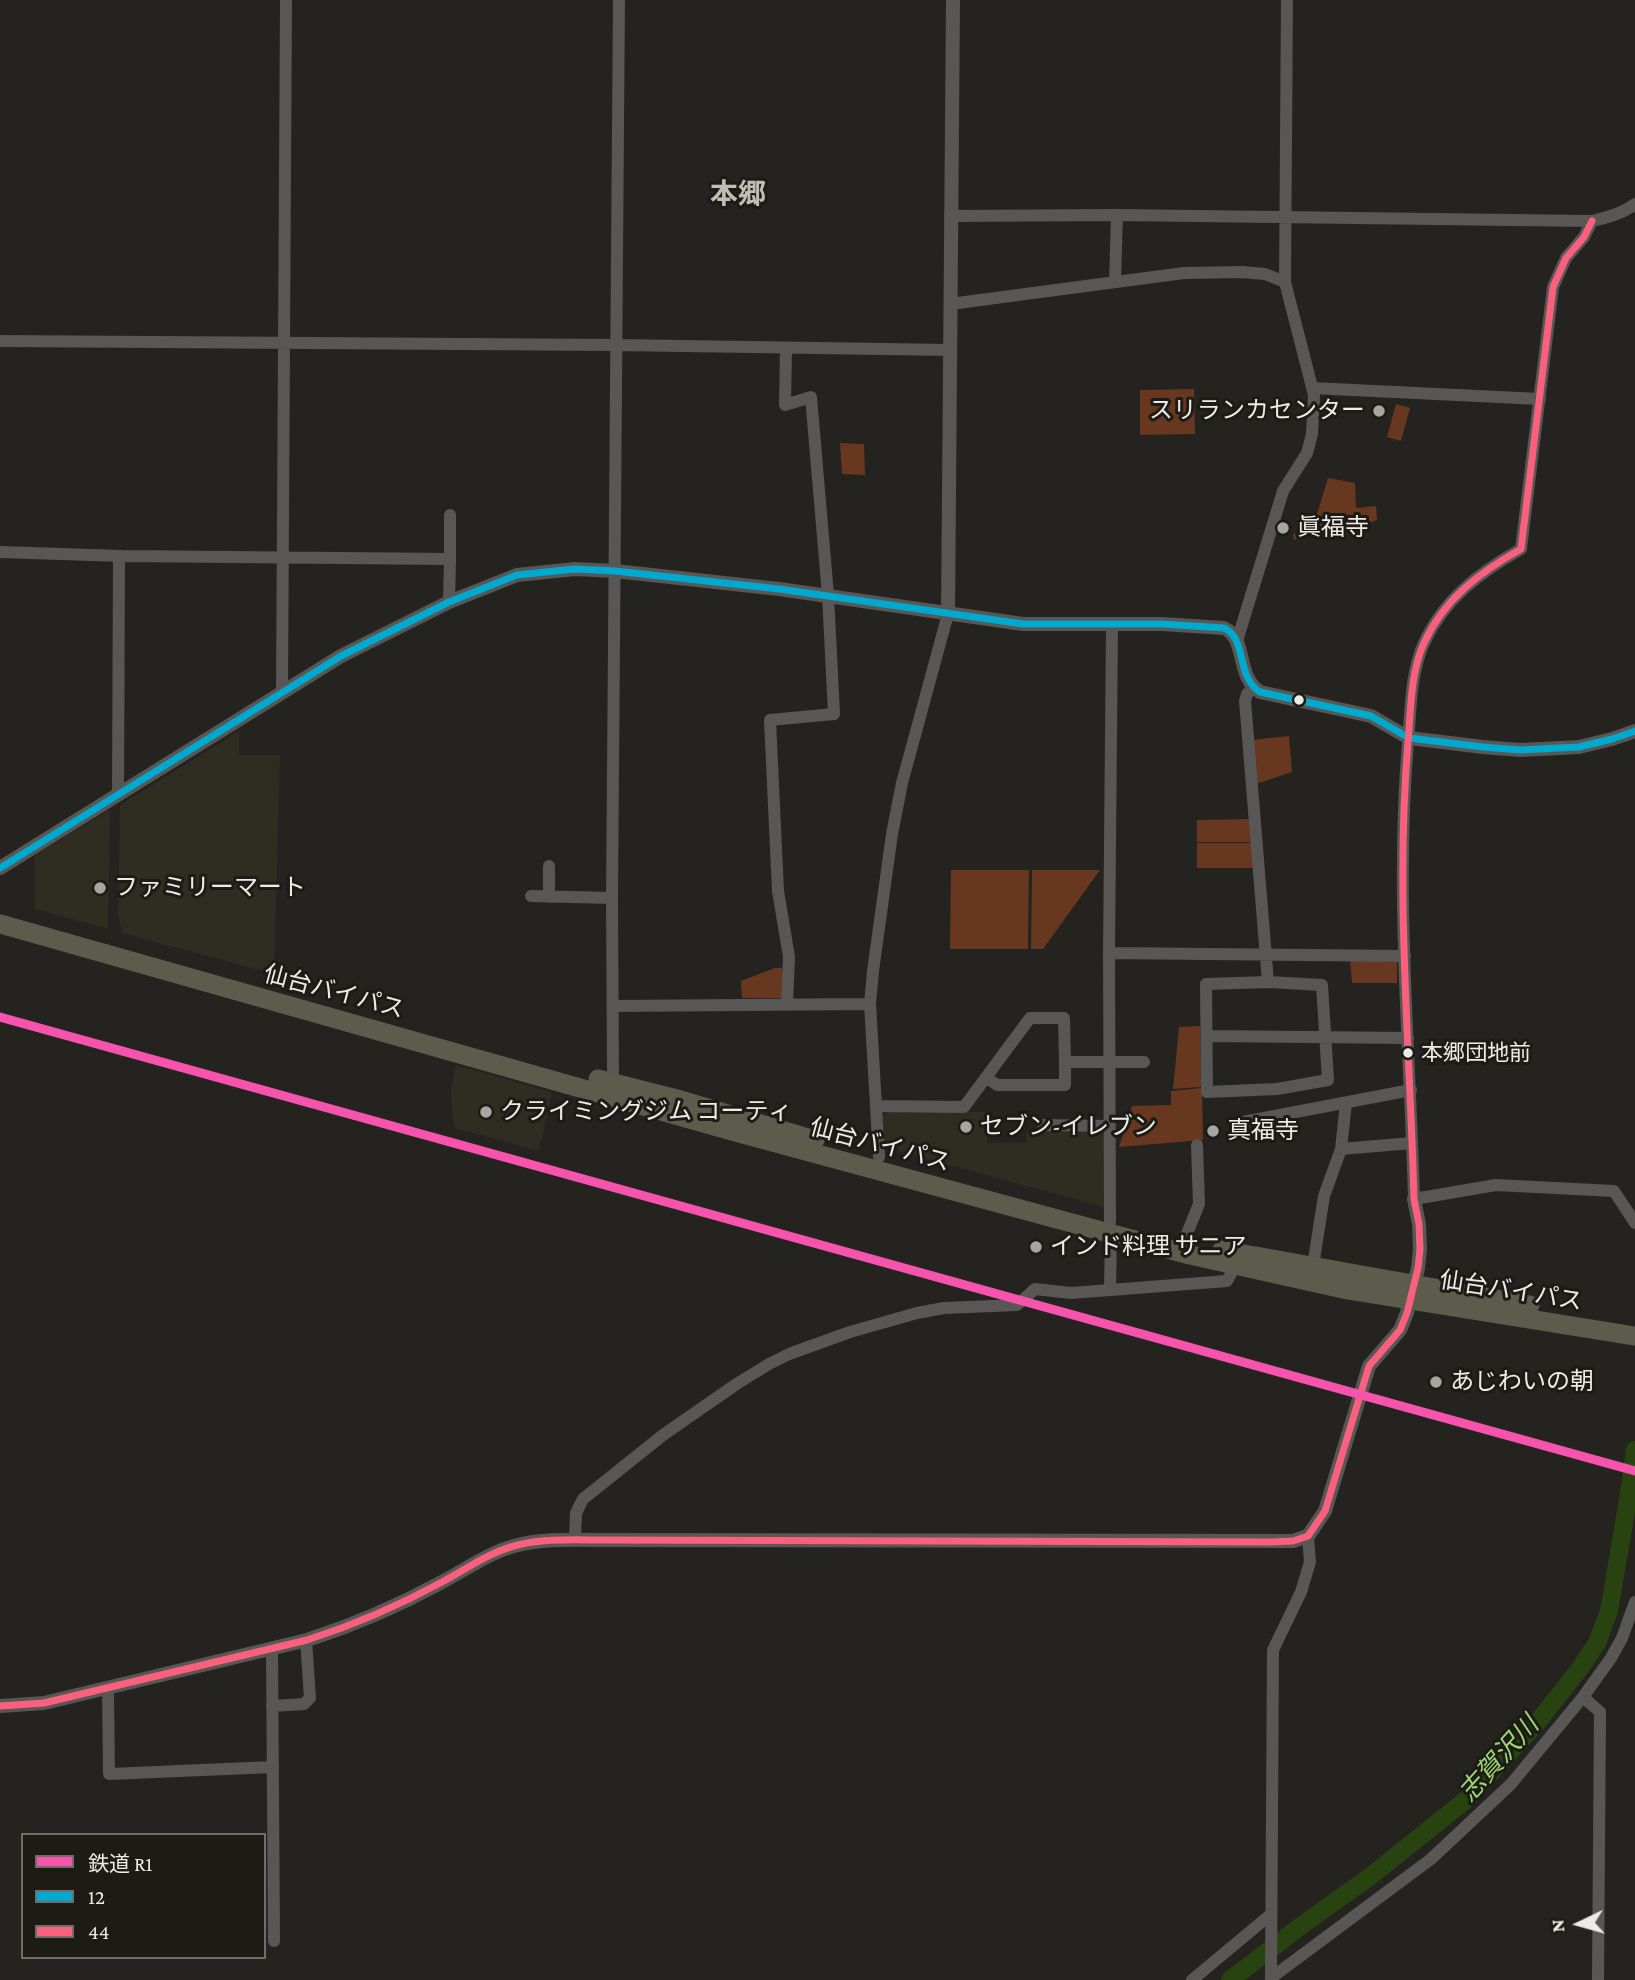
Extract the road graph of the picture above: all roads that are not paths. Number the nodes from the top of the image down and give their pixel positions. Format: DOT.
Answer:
graph roads {
  1 [pos="286,0"];
  2 [pos="619,0"];
  3 [pos="953,0"];
  4 [pos="1287,0"];
  5 [pos="1635,204"];
  6 [pos="1117,215"];
  7 [pos="950,216"];
  8 [pos="1286,218"];
  9 [pos="1592,221"];
  10 [pos="1115,281"];
  11 [pos="1285,282"];
  12 [pos="950,304"];
  13 [pos="0,341"];
  14 [pos="284,343"];
  15 [pos="617,345"];
  16 [pos="786,348"];
  17 [pos="950,350"];
  18 [pos="1312,388"];
  19 [pos="1540,399"];
  20 [pos="450,515"];
  21 [pos="0,552"];
  22 [pos="119,556"];
  23 [pos="284,558"];
  24 [pos="450,559"];
  25 [pos="615,571"];
  26 [pos="828,595"];
  27 [pos="449,602"];
  28 [pos="948,614"];
  29 [pos="1112,624"];
  30 [pos="1237,641"];
  31 [pos="1253,688"];
  32 [pos="282,692"];
  33 [pos="1635,731"];
  34 [pos="1409,738"];
  35 [pos="118,795"];
  36 [pos="549,866"];
  37 [pos="0,868"];
  38 [pos="531,897"];
  39 [pos="549,897"];
  40 [pos="612,898"];
  41 [pos="0,912"];
  42 [pos="0,924"];
  43 [pos="1109,953"];
  44 [pos="1266,955"];
  45 [pos="1405,956"];
  46 [pos="1268,982"];
  47 [pos="870,1004"];
  48 [pos="788,1005"];
  49 [pos="613,1006"];
  50 [pos="1207,1036"];
  51 [pos="1326,1037"];
  52 [pos="1408,1038"];
  53 [pos="1065,1062"];
  54 [pos="1143,1062"];
  55 [pos="1109,1063"];
  56 [pos="986,1077"];
  57 [pos="611,1089"];
  58 [pos="1277,1089"];
  59 [pos="1411,1090"];
  60 [pos="1346,1103"];
  61 [pos="877,1106"];
  62 [pos="1281,1114"];
  63 [pos="1243,1122"];
  64 [pos="1043,1125"];
  65 [pos="1109,1126"];
  66 [pos="1412,1143"];
  67 [pos="1196,1145"];
  68 [pos="1341,1149"];
  69 [pos="879,1157"];
  70 [pos="1414,1199"];
  71 [pos="1635,1223"];
  72 [pos="1111,1228"];
  73 [pos="1184,1241"];
  74 [pos="1235,1266"];
  75 [pos="1313,1266"];
  76 [pos="1110,1289"];
  77 [pos="1412,1292"];
  78 [pos="1635,1324"];
  79 [pos="1635,1336"];
  80 [pos="1308,1536"];
  81 [pos="575,1540"];
  82 [pos="1635,1602"];
  83 [pos="306,1640"];
  84 [pos="272,1649"];
  85 [pos="108,1689"];
  86 [pos="1583,1697"];
  87 [pos="0,1706"];
  88 [pos="272,1706"];
  89 [pos="273,1767"];
  90 [pos="1270,1918"];
  91 [pos="274,1941"];
  92 [pos="1271,1977"];
  93 [pos="1192,1980"];
  94 [pos="1598,1980"];
  1 -- 14 [label="street"];
  2 -- 15 [label="street"];
  3 -- 7 [label="street"];
  4 -- 8 [label="street"];
  5 -- 9 [label="street"];
  6 -- 7 [label="street"];
  6 -- 8 [label="street"];
  6 -- 10 [label="street"];
  7 -- 12 [label="street"];
  8 -- 9 [label="street"];
  8 -- 11 [label="street"];
  9 -- 19 [label="street"];
  10 -- 11 [label="street"];
  10 -- 12 [label="street"];
  11 -- 18 [label="street"];
  12 -- 17 [label="street"];
  13 -- 14 [label="street"];
  14 -- 15 [label="street"];
  14 -- 23 [label="street"];
  15 -- 16 [label="street"];
  15 -- 25 [label="street"];
  16 -- 17 [label="street"];
  16 -- 26 [label="street"];
  17 -- 28 [label="street"];
  18 -- 19 [label="street"];
  18 -- 30 [label="street"];
  19 -- 34 [label="street"];
  20 -- 24 [label="street"];
  21 -- 22 [label="street"];
  22 -- 23 [label="street"];
  22 -- 35 [label="street"];
  23 -- 24 [label="street"];
  23 -- 32 [label="street"];
  24 -- 27 [label="street"];
  25 -- 26 [label="street"];
  25 -- 27 [label="street"];
  25 -- 40 [label="street"];
  26 -- 28 [label="street"];
  26 -- 48 [label="street"];
  27 -- 32 [label="street"];
  28 -- 29 [label="street"];
  28 -- 47 [label="street"];
  29 -- 30 [label="street"];
  29 -- 43 [label="street"];
  30 -- 31 [label="street"];
  31 -- 34 [label="street"];
  31 -- 44 [label="street"];
  32 -- 35 [label="street"];
  33 -- 34 [label="street"];
  34 -- 45 [label="street"];
  35 -- 37 [label="street"];
  36 -- 39 [label="street"];
  38 -- 39 [label="street"];
  39 -- 40 [label="street"];
  40 -- 49 [label="street"];
  41 -- 57 [label="highway, 仙台バイパス"];
  42 -- 57 [label="highway, 仙台バイパス"];
  43 -- 44 [label="street"];
  43 -- 55 [label="street"];
  44 -- 45 [label="street"];
  44 -- 46 [label="street"];
  45 -- 52 [label="street"];
  46 -- 50 [label="street"];
  46 -- 51 [label="street"];
  47 -- 48 [label="street"];
  47 -- 61 [label="street"];
  48 -- 49 [label="street"];
  49 -- 57 [label="street"];
  50 -- 51 [label="street"];
  50 -- 58 [label="street"];
  51 -- 52 [label="street"];
  51 -- 58 [label="street"];
  52 -- 59 [label="street"];
  53 -- 55 [label="street"];
  53 -- 56 [label="street"];
  53 -- 56 [label="street"];
  54 -- 55 [label="street"];
  55 -- 65 [label="street"];
  56 -- 61 [label="street"];
  57 -- 69 [label="highway, 仙台バイパス"];
  57 -- 72 [label="highway, 仙台バイパス"];
  58 -- 62 [label="street"];
  59 -- 60 [label="street"];
  59 -- 66 [label="street"];
  60 -- 62 [label="street"];
  60 -- 68 [label="street"];
  61 -- 69 [label="street"];
  62 -- 63 [label="street"];
  64 -- 65 [label="street"];
  65 -- 72 [label="street"];
  66 -- 68 [label="street"];
  66 -- 70 [label="street"];
  67 -- 73 [label="street"];
  68 -- 75 [label="street"];
  69 -- 72 [label="highway, 仙台バイパス"];
  70 -- 71 [label="street"];
  70 -- 77 [label="street"];
  72 -- 73 [label="highway, 仙台バイパス"];
  72 -- 74 [label="highway, 仙台バイパス"];
  72 -- 76 [label="street"];
  73 -- 75 [label="highway, 仙台バイパス"];
  74 -- 76 [label="street"];
  74 -- 77 [label="highway, 仙台バイパス"];
  75 -- 77 [label="highway, 仙台バイパス"];
  76 -- 81 [label="street"];
  77 -- 78 [label="highway, 仙台バイパス"];
  77 -- 79 [label="highway, 仙台バイパス"];
  77 -- 80 [label="street"];
  80 -- 81 [label="street"];
  80 -- 90 [label="street"];
  81 -- 83 [label="street"];
  82 -- 86 [label="street"];
  83 -- 84 [label="street"];
  83 -- 88 [label="street"];
  84 -- 85 [label="street"];
  84 -- 88 [label="street"];
  85 -- 87 [label="street"];
  85 -- 89 [label="street"];
  86 -- 92 [label="street"];
  86 -- 94 [label="street"];
  88 -- 89 [label="street"];
  89 -- 91 [label="street"];
  90 -- 92 [label="street"];
  90 -- 93 [label="street"];
}
